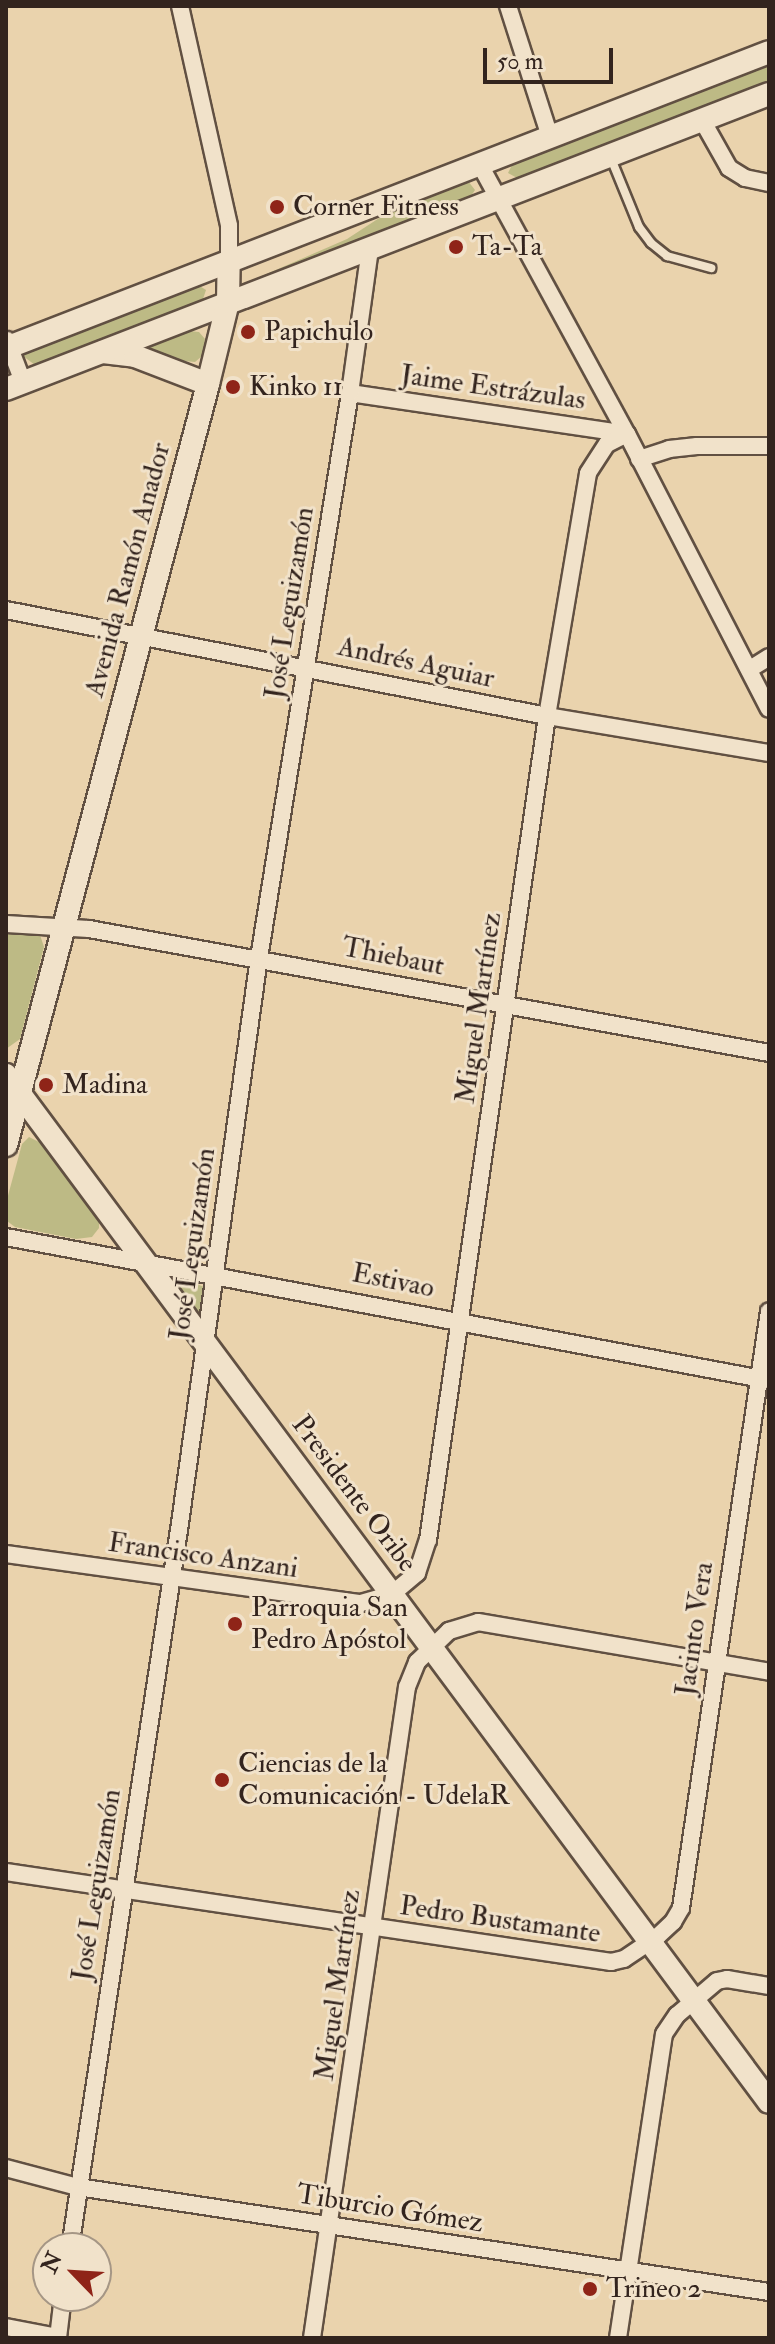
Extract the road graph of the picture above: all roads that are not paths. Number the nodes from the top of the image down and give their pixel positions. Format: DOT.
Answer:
graph roads {
  1 [pos="180,6"];
  2 [pos="508,6"];
  3 [pos="769,52"];
  4 [pos="769,94"];
  5 [pos="702,120"];
  6 [pos="550,137"];
  7 [pos="610,155"];
  8 [pos="479,163"];
  9 [pos="769,183"];
  10 [pos="496,198"];
  11 [pos="370,248"];
  12 [pos="229,263"];
  13 [pos="711,268"];
  14 [pos="228,302"];
  15 [pos="7,344"];
  16 [pos="102,352"];
  17 [pos="208,384"];
  18 [pos="14,386"];
  19 [pos="350,393"];
  20 [pos="627,434"];
  21 [pos="769,446"];
  22 [pos="639,459"];
  23 [pos="6,610"];
  24 [pos="142,636"];
  25 [pos="769,657"];
  26 [pos="305,667"];
  27 [pos="750,669"];
  28 [pos="769,709"];
  29 [pos="547,716"];
  30 [pos="769,753"];
  31 [pos="6,924"];
  32 [pos="65,925"];
  33 [pos="259,958"];
  34 [pos="506,1004"];
  35 [pos="769,1053"];
  36 [pos="13,1084"];
  37 [pos="6,1145"];
  38 [pos="6,1237"];
  39 [pos="144,1261"];
  40 [pos="215,1274"];
  41 [pos="769,1311"];
  42 [pos="461,1320"];
  43 [pos="205,1346"];
  44 [pos="764,1379"];
  45 [pos="6,1554"];
  46 [pos="171,1579"];
  47 [pos="392,1594"];
  48 [pos="431,1646"];
  49 [pos="717,1663"];
  50 [pos="769,1672"];
  51 [pos="6,1872"];
  52 [pos="123,1889"];
  53 [pos="373,1928"];
  54 [pos="650,1942"];
  55 [pos="769,1986"];
  56 [pos="694,2000"];
  57 [pos="769,2102"];
  58 [pos="6,2168"];
  59 [pos="78,2187"];
  60 [pos="328,2227"];
  61 [pos="72,2232"];
  62 [pos="628,2271"];
  63 [pos="769,2292"];
  64 [pos="61,2312"];
  65 [pos="6,2327"];
  66 [pos="58,2338"];
  67 [pos="312,2338"];
  68 [pos="618,2338"];
  1 -- 12 [label="street, Avenida Ramón Anador"];
  2 -- 6 [label="street"];
  3 -- 6 [label="street"];
  4 -- 5 [label="street"];
  5 -- 7 [label="street"];
  5 -- 9 [label="street"];
  6 -- 8 [label="street"];
  7 -- 10 [label="street"];
  7 -- 13 [label="lane"];
  8 -- 10 [label="street"];
  8 -- 12 [label="street"];
  10 -- 11 [label="street"];
  10 -- 20 [label="street"];
  11 -- 14 [label="street"];
  11 -- 19 [label="street, José Leguizamón"];
  12 -- 14 [label="street, Avenida Ramón Anador"];
  12 -- 15 [label="street"];
  14 -- 16 [label="street"];
  14 -- 17 [label="street, Avenida Ramón Anador"];
  15 -- 18 [label="street"];
  16 -- 17 [label="street"];
  16 -- 18 [label="street"];
  17 -- 24 [label="street, Avenida Ramón Anador"];
  19 -- 20 [label="street, Jaime Estrázulas"];
  19 -- 26 [label="street, José Leguizamón"];
  20 -- 22 [label="street"];
  20 -- 29 [label="street, Miguel Martínez"];
  21 -- 22 [label="street"];
  22 -- 27 [label="street"];
  23 -- 24 [label="street, Andrés Aguiar"];
  24 -- 26 [label="street, Andrés Aguiar"];
  24 -- 32 [label="street, Avenida Ramón Anador"];
  25 -- 27 [label="street"];
  26 -- 29 [label="street, Andrés Aguiar"];
  26 -- 33 [label="street, José Leguizamón"];
  27 -- 28 [label="street"];
  29 -- 30 [label="street, Andrés Aguiar"];
  29 -- 34 [label="street, Miguel Martínez"];
  31 -- 32 [label="street, Thiebaut"];
  32 -- 33 [label="street, Thiebaut"];
  32 -- 36 [label="street, Avenida Ramón Anador"];
  33 -- 34 [label="street, Thiebaut"];
  33 -- 40 [label="street, José Leguizamón"];
  34 -- 35 [label="street, Thiebaut"];
  34 -- 42 [label="street, Miguel Martínez"];
  36 -- 37 [label="street, Avenida Ramón Anador"];
  36 -- 39 [label="street, Presidente Oribe"];
  38 -- 39 [label="street, Estivao"];
  39 -- 40 [label="street, Estivao"];
  39 -- 43 [label="street, Presidente Oribe"];
  40 -- 42 [label="street, Estivao"];
  40 -- 43 [label="street, José Leguizamón"];
  41 -- 44 [label="street, Jacinto Vera"];
  42 -- 44 [label="street, Estivao"];
  42 -- 47 [label="street, Miguel Martínez"];
  43 -- 46 [label="street, José Leguizamón"];
  43 -- 47 [label="street, Presidente Oribe"];
  44 -- 49 [label="street, Jacinto Vera"];
  45 -- 46 [label="street, Francisco Anzani"];
  46 -- 47 [label="street, Francisco Anzani"];
  46 -- 52 [label="street, José Leguizamón"];
  47 -- 48 [label="street, Presidente Oribe"];
  48 -- 49 [label="street"];
  48 -- 53 [label="street, Miguel Martínez"];
  48 -- 54 [label="street, Presidente Oribe"];
  49 -- 50 [label="street"];
  49 -- 54 [label="street, Jacinto Vera"];
  51 -- 52 [label="street, Pedro Bustamante"];
  52 -- 53 [label="street, Pedro Bustamante"];
  52 -- 59 [label="street, José Leguizamón"];
  53 -- 54 [label="street, Pedro Bustamante"];
  53 -- 60 [label="street, Miguel Martínez"];
  54 -- 56 [label="street, Presidente Oribe"];
  55 -- 56 [label="street"];
  56 -- 57 [label="street, Presidente Oribe"];
  56 -- 62 [label="street"];
  58 -- 59 [label="street, Tiburcio Gómez"];
  59 -- 60 [label="street, Tiburcio Gómez"];
  59 -- 61 [label="street, José Leguizamón"];
  60 -- 62 [label="street, Tiburcio Gómez"];
  60 -- 67 [label="street, Miguel Martínez"];
  62 -- 63 [label="street, Tiburcio Gómez"];
  62 -- 68 [label="street"];
  64 -- 66 [label="street"];
  65 -- 66 [label="street"];
}
